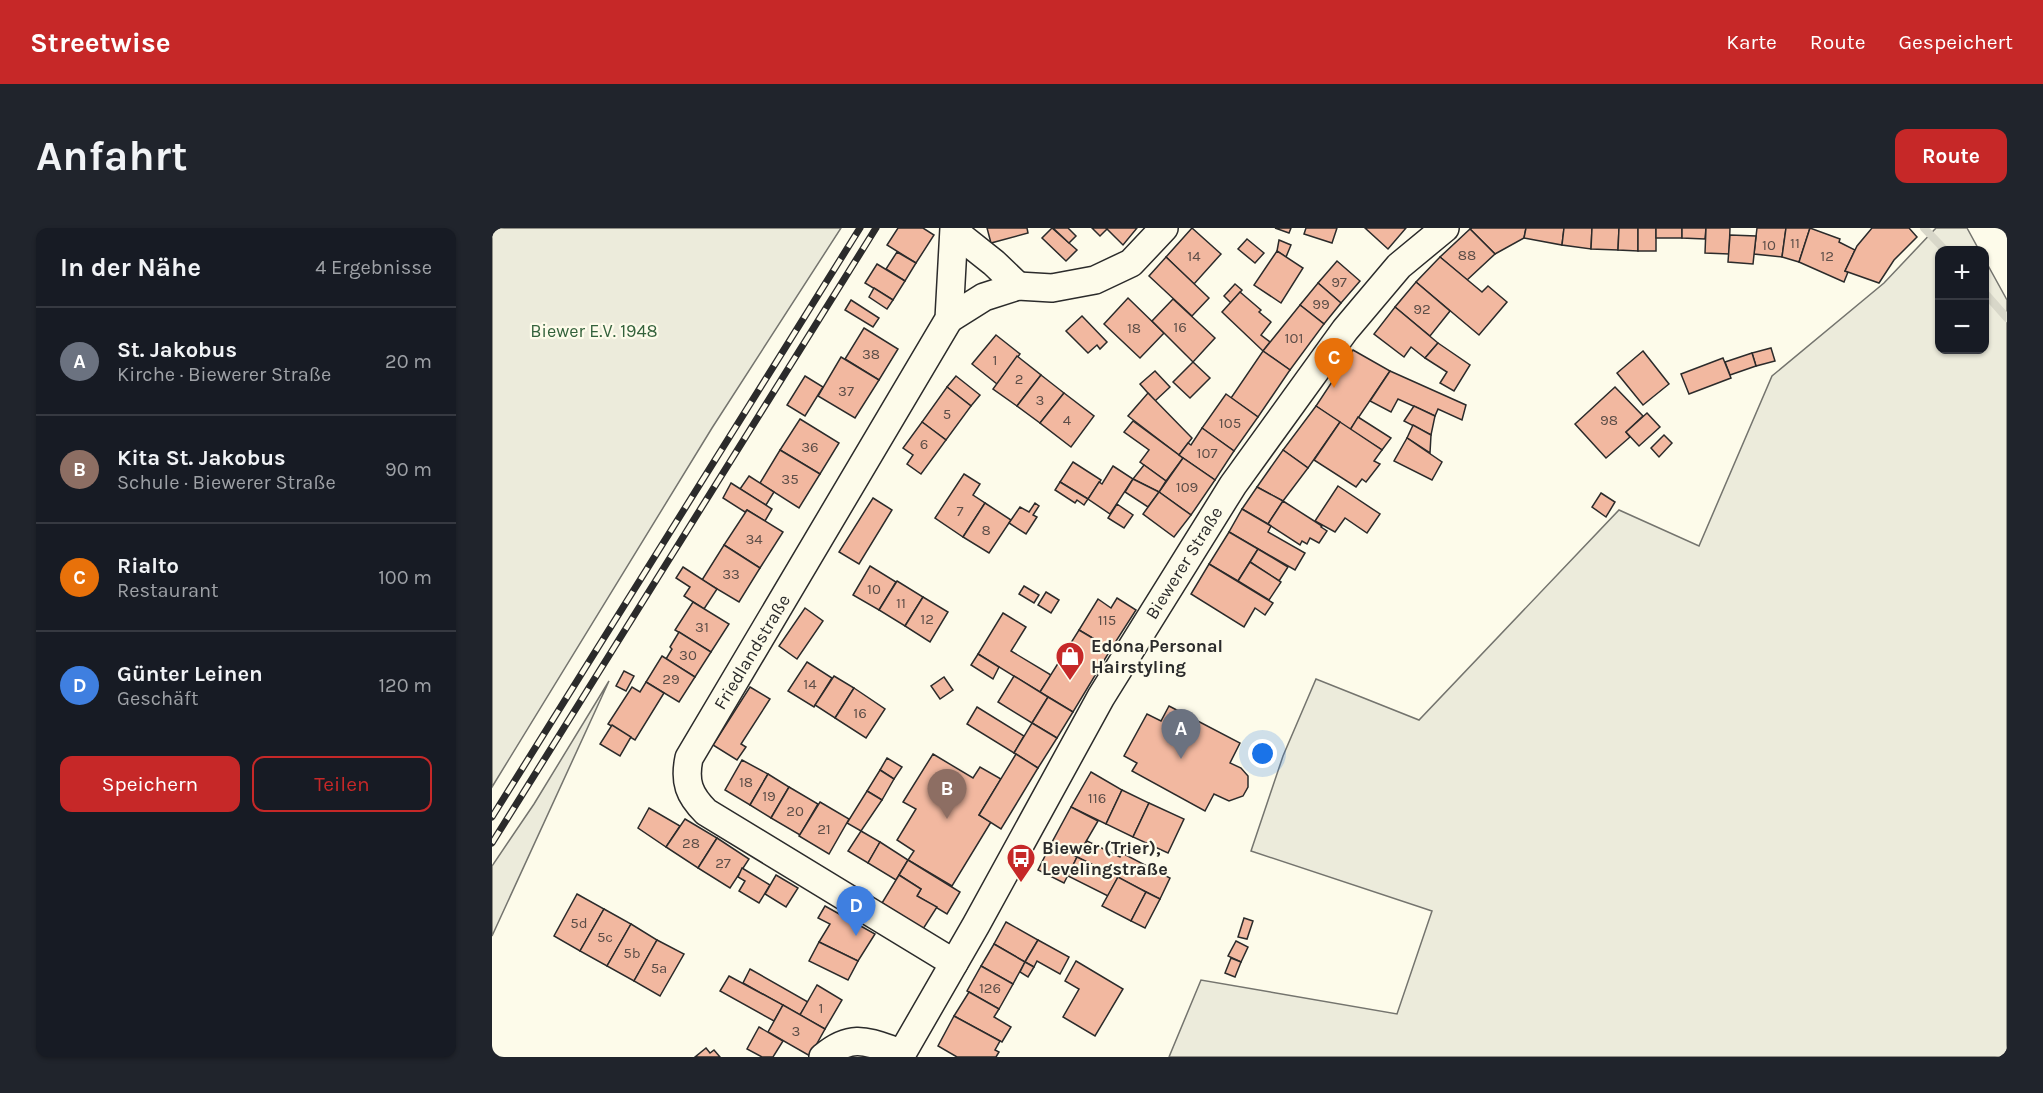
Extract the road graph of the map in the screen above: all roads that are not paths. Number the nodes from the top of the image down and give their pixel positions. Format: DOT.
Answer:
graph roads {
  1 [pos="1164,228"];
  2 [pos="1445,228"];
  3 [pos="954,230"];
  4 [pos="1018,286"];
  5 [pos="949,320"];
  6 [pos="954,963"];
  7 [pos="900,1055"];
  8 [pos="823,1057"];
  1 -- 4 [label="street"];
  2 -- 6 [label="street, Biewerer Straße"];
  3 -- 4 [label="street"];
  3 -- 5 [label="street, Friedlandstraße"];
  4 -- 5 [label="street"];
  5 -- 6 [label="street, Friedlandstraße"];
  6 -- 7 [label="street, Biewerer Straße"];
  7 -- 8 [label="street"];
}
